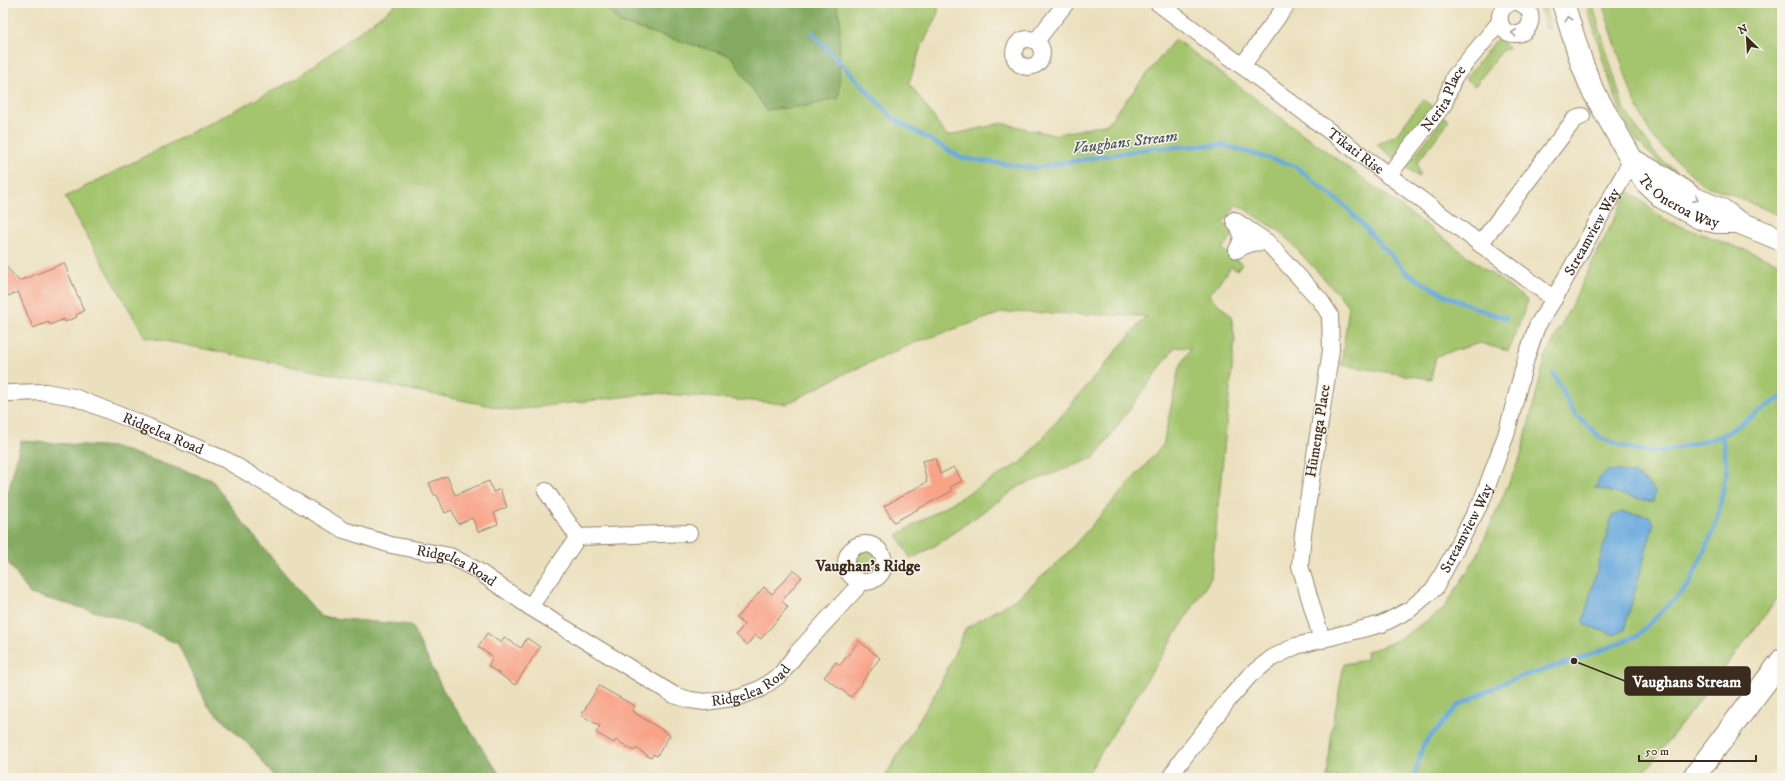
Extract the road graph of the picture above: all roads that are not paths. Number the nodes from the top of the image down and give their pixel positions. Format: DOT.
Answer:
graph roads {
  1 [pos="1066,3"];
  2 [pos="1158,3"];
  3 [pos="1288,3"];
  4 [pos="1511,3"];
  5 [pos="1519,3"];
  6 [pos="1563,3"];
  7 [pos="1579,3"];
  8 [pos="1500,22"];
  9 [pos="1036,41"];
  10 [pos="1242,66"];
  11 [pos="1603,107"];
  12 [pos="1582,116"];
  13 [pos="1632,160"];
  14 [pos="1388,176"];
  15 [pos="1782,240"];
  16 [pos="1267,242"];
  17 [pos="1480,244"];
  18 [pos="1554,299"];
  19 [pos="3,395"];
  20 [pos="546,491"];
  21 [pos="689,533"];
  22 [pos="578,537"];
  23 [pos="862,582"];
  24 [pos="530,607"];
  25 [pos="1322,640"];
  26 [pos="1782,660"];
  27 [pos="1170,778"];
  28 [pos="1693,778"];
  1 -- 9 [label="street"];
  2 -- 10 [label="street, Tīkati Rise"];
  3 -- 10 [label="street"];
  4 -- 8 [label="street, Nerita Place"];
  5 -- 8 [label="street, one-way"];
  11 -- 6 [label="street, Te Oneroa Way, one-way"];
  7 -- 11 [label="street, Te Oneroa Way"];
  8 -- 14 [label="street, Nerita Place"];
  10 -- 14 [label="street, Tīkati Rise"];
  11 -- 13 [label="street, Te Oneroa Way"];
  12 -- 17 [label="street"];
  13 -- 15 [label="street, Te Oneroa Way"];
  13 -- 18 [label="street, Streamview Way"];
  14 -- 17 [label="street, Tīkati Rise"];
  16 -- 25 [label="street, Hūmenga Place"];
  17 -- 18 [label="street, Tīkati Rise"];
  18 -- 25 [label="street, Streamview Way"];
  19 -- 24 [label="street, Ridgelea Road"];
  20 -- 22 [label="street"];
  21 -- 22 [label="street"];
  22 -- 24 [label="street"];
  23 -- 24 [label="street, Ridgelea Road"];
  25 -- 27 [label="street, Streamview Way"];
  26 -- 28 [label="street"];
}
